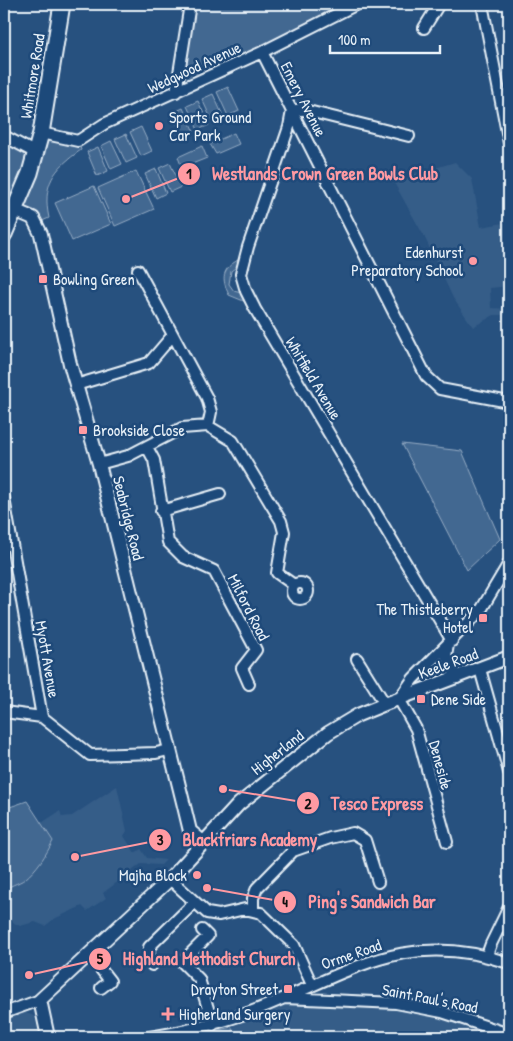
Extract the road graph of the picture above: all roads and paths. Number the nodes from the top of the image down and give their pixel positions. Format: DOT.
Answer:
graph roads {
  1 [pos="62,4"];
  2 [pos="190,4"];
  3 [pos="440,4"];
  4 [pos="482,4"];
  5 [pos="350,5"];
  6 [pos="424,28"];
  7 [pos="262,52"];
  8 [pos="176,92"];
  9 [pos="292,112"];
  10 [pos="41,134"];
  11 [pos="4,136"];
  12 [pos="409,136"];
  13 [pos="509,143"];
  14 [pos="36,153"];
  15 [pos="14,210"];
  16 [pos="4,234"];
  17 [pos="138,270"];
  18 [pos="172,336"];
  19 [pos="76,385"];
  20 [pos="509,402"];
  21 [pos="208,426"];
  22 [pos="146,447"];
  23 [pos="99,464"];
  24 [pos="220,494"];
  25 [pos="4,498"];
  26 [pos="161,511"];
  27 [pos="509,563"];
  28 [pos="294,585"];
  29 [pos="450,643"];
  30 [pos="509,658"];
  31 [pos="357,659"];
  32 [pos="480,669"];
  33 [pos="457,678"];
  34 [pos="249,684"];
  35 [pos="399,699"];
  36 [pos="385,704"];
  37 [pos="4,712"];
  38 [pos="42,718"];
  39 [pos="169,750"];
  40 [pos="509,772"];
  41 [pos="203,842"];
  42 [pos="446,842"];
  43 [pos="170,879"];
  44 [pos="378,882"];
  45 [pos="194,903"];
  46 [pos="509,907"];
  47 [pos="253,910"];
  48 [pos="202,930"];
  49 [pos="89,954"];
  50 [pos="487,955"];
  51 [pos="509,963"];
  52 [pos="152,965"];
  53 [pos="312,985"];
  54 [pos="101,988"];
  55 [pos="284,998"];
  56 [pos="40,1000"];
  57 [pos="4,1013"];
  58 [pos="213,1025"];
  59 [pos="509,1034"];
  60 [pos="48,1037"];
  61 [pos="150,1037"];
  1 -- 10 [label="highway, Whitmore Road"];
  2 -- 8 [label="street"];
  3 -- 6 [label="street"];
  4 -- 13 [label="street"];
  5 -- 7 [label="street, Wedgwood Avenue"];
  7 -- 8 [label="street, Wedgwood Avenue"];
  7 -- 9 [label="street, Emery Avenue"];
  8 -- 10 [label="street, Wedgwood Avenue"];
  9 -- 12 [label="street"];
  9 -- 20 [label="street, Emery Avenue"];
  9 -- 29 [label="street, Whitfield Avenue"];
  10 -- 14 [label="highway, Whitmore Road"];
  11 -- 14 [label="street"];
  14 -- 15 [label="highway, Whitmore Road"];
  15 -- 16 [label="highway, Whitmore Road"];
  15 -- 19 [label="main road, Seabridge Road"];
  17 -- 18 [label="street"];
  18 -- 19 [label="street"];
  18 -- 21 [label="street"];
  19 -- 23 [label="main road, Seabridge Road"];
  21 -- 22 [label="street"];
  21 -- 28 [label="street"];
  22 -- 23 [label="street"];
  22 -- 26 [label="street, Milford Road"];
  23 -- 39 [label="main road, Seabridge Road"];
  24 -- 26 [label="street"];
  25 -- 38 [label="street, Myott Avenue"];
  26 -- 34 [label="street, Milford Road"];
  27 -- 29 [label="street"];
  29 -- 33 [label="street"];
  29 -- 35 [label="street"];
  30 -- 32 [label="main road, Keele Road"];
  31 -- 36 [label="street"];
  32 -- 33 [label="main road, Keele Road"];
  32 -- 40 [label="street"];
  33 -- 35 [label="main road, Keele Road"];
  35 -- 36 [label="main road, Higherland"];
  35 -- 42 [label="street, Deneside"];
  36 -- 41 [label="main road, Higherland"];
  37 -- 38 [label="street"];
  38 -- 39 [label="street, Myott Avenue"];
  39 -- 41 [label="main road, Seabridge Road"];
  41 -- 43 [label="main road, Higherland"];
  43 -- 45 [label="street"];
  43 -- 49 [label="main road, Higherland"];
  44 -- 47 [label="street"];
  45 -- 47 [label="street"];
  45 -- 52 [label="street"];
  46 -- 50 [label="street"];
  47 -- 53 [label="street"];
  48 -- 58 [label="street"];
  49 -- 54 [label="street"];
  49 -- 56 [label="main road, Higherland"];
  50 -- 51 [label="street, Orme Road"];
  50 -- 53 [label="street, Orme Road"];
  53 -- 55 [label="street, Orme Road"];
  55 -- 58 [label="street, Orme Road"];
  55 -- 59 [label="street, Saint Paul's Road"];
  56 -- 57 [label="street"];
  56 -- 60 [label="main road"];
  58 -- 61 [label="street, Orme Road"];
}
